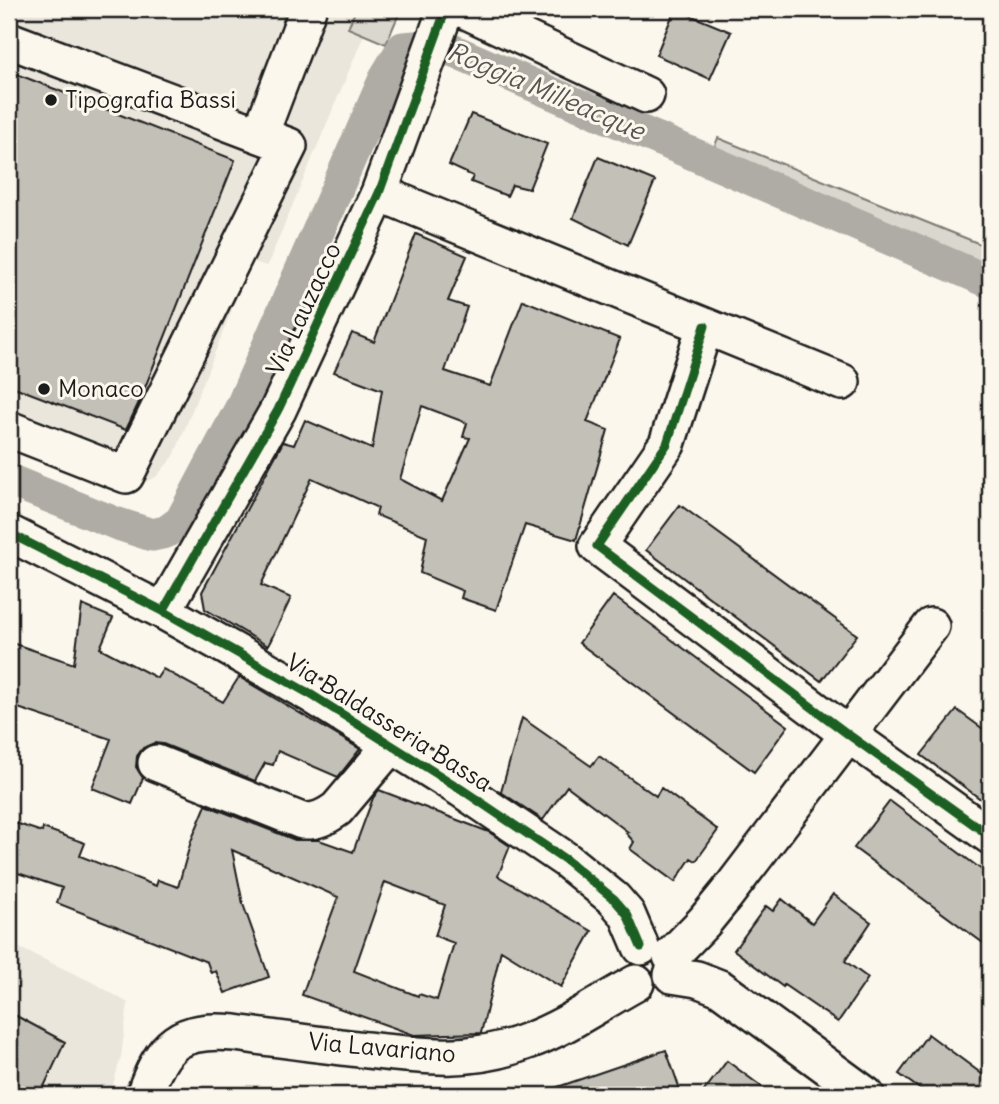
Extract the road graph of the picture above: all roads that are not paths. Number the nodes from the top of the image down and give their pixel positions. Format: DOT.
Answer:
graph roads {
  1 [pos="308,9"];
  2 [pos="450,14"];
  3 [pos="9,40"];
  4 [pos="646,96"];
  5 [pos="260,135"];
  6 [pos="379,193"];
  7 [pos="705,326"];
  8 [pos="842,382"];
  9 [pos="9,429"];
  10 [pos="9,533"];
  11 [pos="163,611"];
  12 [pos="931,626"];
  13 [pos="849,735"];
  14 [pos="391,745"];
  15 [pos="156,763"];
  16 [pos="990,836"];
  17 [pos="661,960"];
  18 [pos="144,1095"];
  19 [pos="866,1095"];
  1 -- 5 [label="street"];
  2 -- 4 [label="street, Via Lauzacco"];
  2 -- 6 [label="street, Via Lauzacco"];
  3 -- 5 [label="street"];
  5 -- 9 [label="street"];
  6 -- 7 [label="street"];
  6 -- 11 [label="street, Via Lauzacco"];
  7 -- 8 [label="street"];
  7 -- 13 [label="street"];
  10 -- 11 [label="street, Via Baldasseria Bassa"];
  11 -- 14 [label="street, Via Baldasseria Bassa"];
  12 -- 13 [label="street"];
  13 -- 16 [label="street"];
  13 -- 17 [label="street"];
  14 -- 15 [label="street, Via Baldasseria Bassa"];
  14 -- 17 [label="street, Via Baldasseria Bassa"];
  17 -- 18 [label="street, Via Lavariano"];
  17 -- 19 [label="street"];
}
